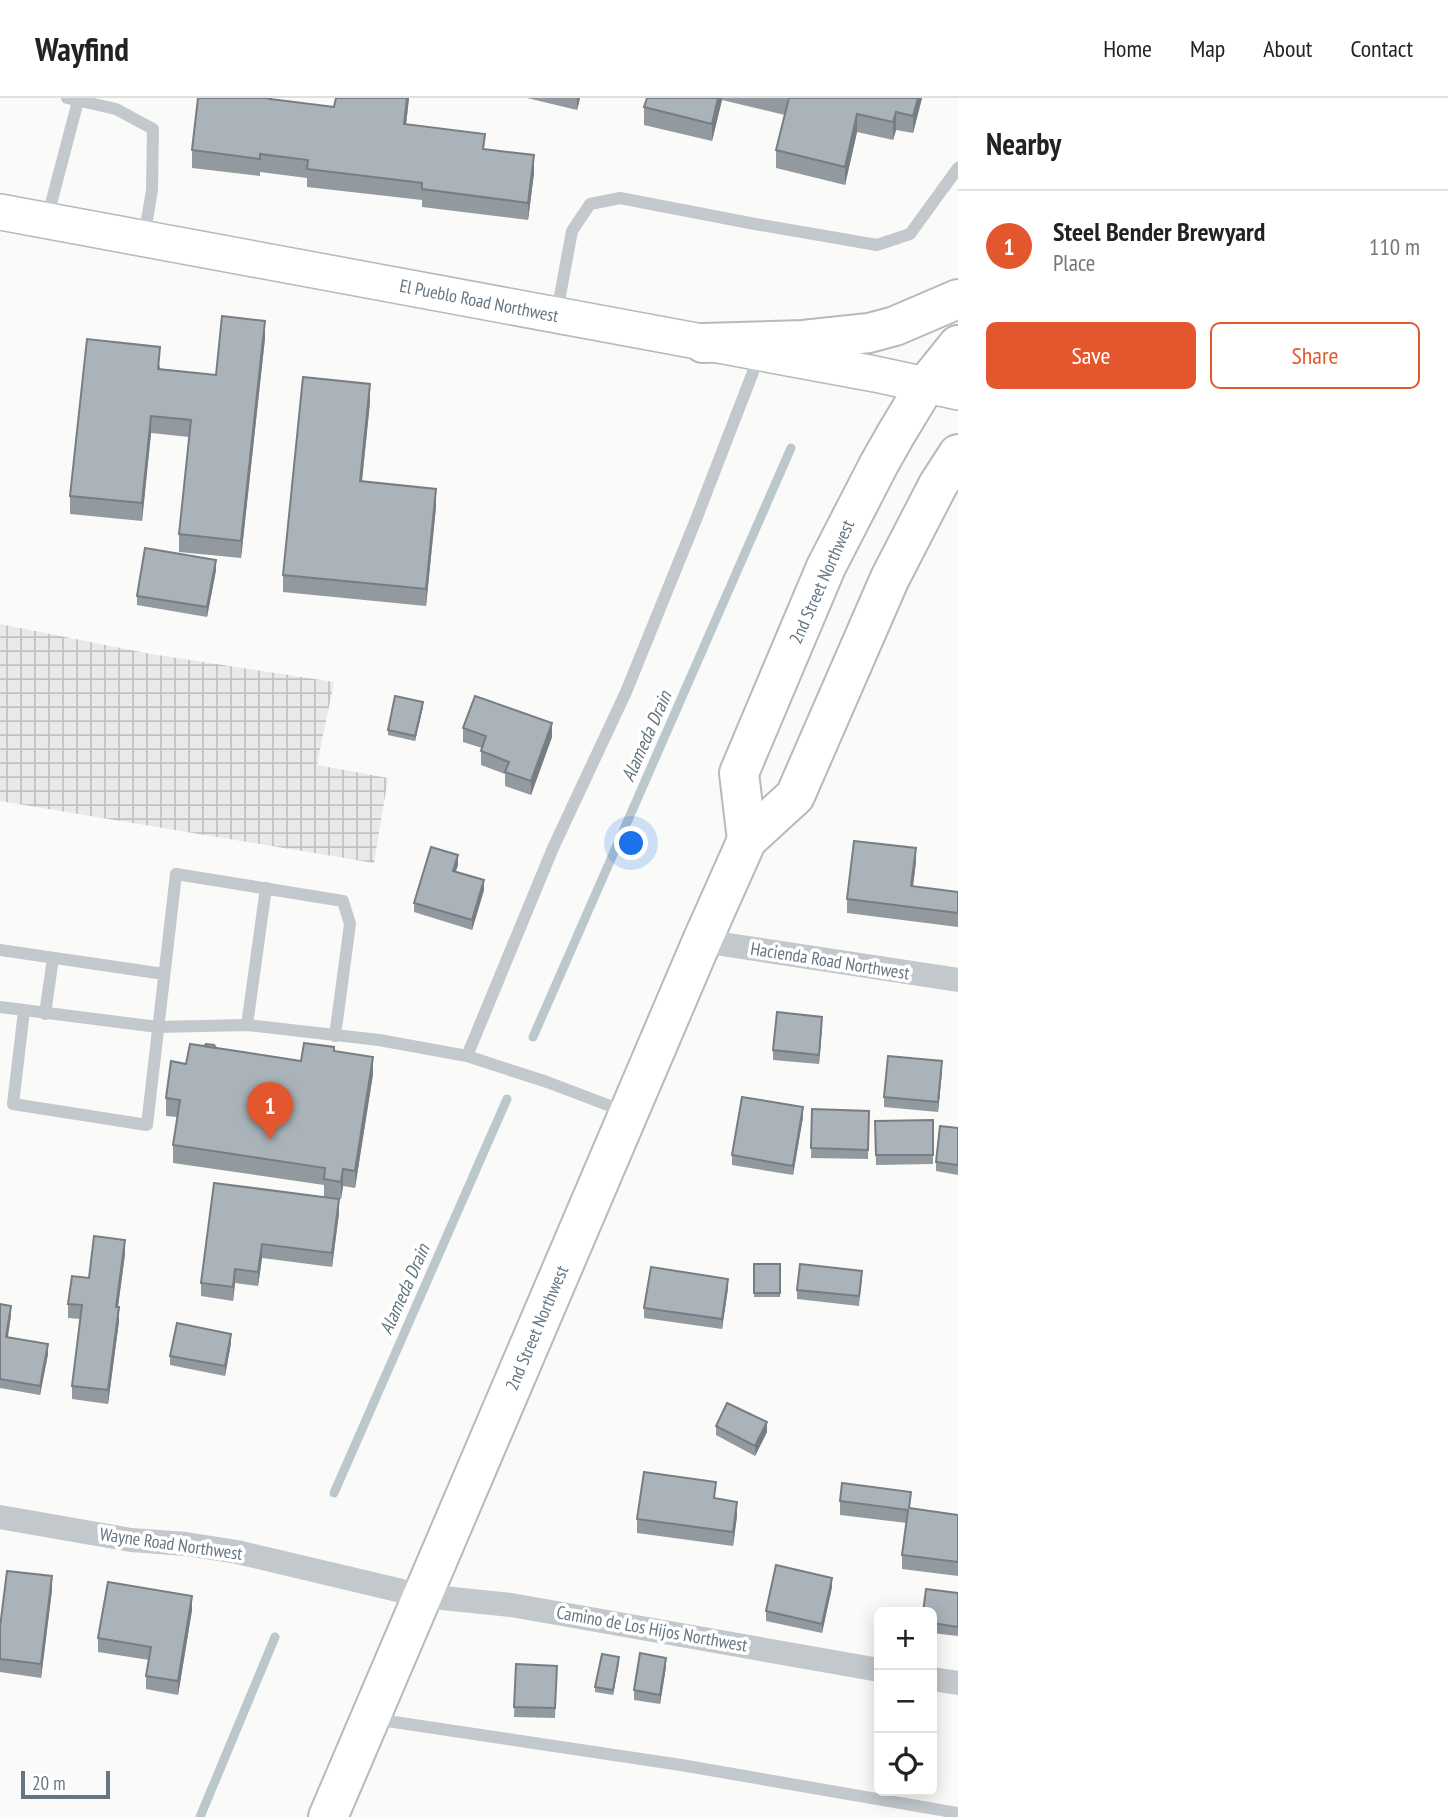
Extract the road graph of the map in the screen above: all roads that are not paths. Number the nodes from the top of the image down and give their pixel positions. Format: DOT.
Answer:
graph roads {
  1 [pos="72,99"];
  2 [pos="958,168"];
  3 [pos="0,212"];
  4 [pos="47,221"];
  5 [pos="144,239"];
  6 [pos="958,299"];
  7 [pos="556,316"];
  8 [pos="704,343"];
  9 [pos="958,345"];
  10 [pos="761,354"];
  11 [pos="942,389"];
  12 [pos="958,454"];
  13 [pos="747,839"];
  14 [pos="266,888"];
  15 [pos="702,942"];
  16 [pos="0,950"];
  17 [pos="53,958"];
  18 [pos="164,974"];
  19 [pos="958,980"];
  20 [pos="0,1007"];
  21 [pos="24,1011"];
  22 [pos="45,1014"];
  23 [pos="247,1025"];
  24 [pos="158,1027"];
  25 [pos="335,1035"];
  26 [pos="467,1056"];
  27 [pos="629,1113"];
  28 [pos="0,1517"];
  29 [pos="423,1596"];
  30 [pos="874,1669"];
  31 [pos="937,1680"];
  32 [pos="958,1684"];
  33 [pos="370,1718"];
  34 [pos="958,1813"];
  35 [pos="328,1817"];
  1 -- 4 [label="lane"];
  1 -- 5 [label="lane"];
  2 -- 7 [label="lane"];
  3 -- 4 [label="street, El Pueblo Road Northwest"];
  4 -- 5 [label="street, El Pueblo Road Northwest"];
  5 -- 7 [label="street, El Pueblo Road Northwest"];
  6 -- 8 [label="main road"];
  7 -- 8 [label="street, El Pueblo Road Northwest"];
  8 -- 10 [label="street, El Pueblo Road Northwest"];
  9 -- 11 [label="main road, 2nd Street Northwest"];
  10 -- 11 [label="street, El Pueblo Road Northwest"];
  10 -- 26 [label="lane"];
  11 -- 13 [label="main road, 2nd Street Northwest"];
  12 -- 13 [label="main road, 2nd Street Northwest"];
  13 -- 15 [label="main road, 2nd Street Northwest"];
  14 -- 18 [label="lane"];
  14 -- 23 [label="lane"];
  14 -- 25 [label="lane"];
  15 -- 19 [label="street, Hacienda Road Northwest"];
  15 -- 27 [label="main road, 2nd Street Northwest"];
  16 -- 17 [label="lane"];
  17 -- 18 [label="lane"];
  17 -- 22 [label="lane"];
  18 -- 24 [label="lane"];
  20 -- 21 [label="lane"];
  21 -- 22 [label="lane"];
  21 -- 24 [label="lane"];
  22 -- 24 [label="lane"];
  23 -- 24 [label="lane"];
  23 -- 25 [label="lane"];
  25 -- 26 [label="lane"];
  26 -- 27 [label="lane"];
  27 -- 29 [label="main road, 2nd Street Northwest"];
  28 -- 29 [label="street, Wayne Road Northwest"];
  29 -- 30 [label="street, Camino de Los Hijos Northwest"];
  29 -- 33 [label="main road, 2nd Street Northwest"];
  31 -- 32 [label="street"];
  33 -- 34 [label="lane"];
  33 -- 35 [label="main road, 2nd Street Northwest"];
}
